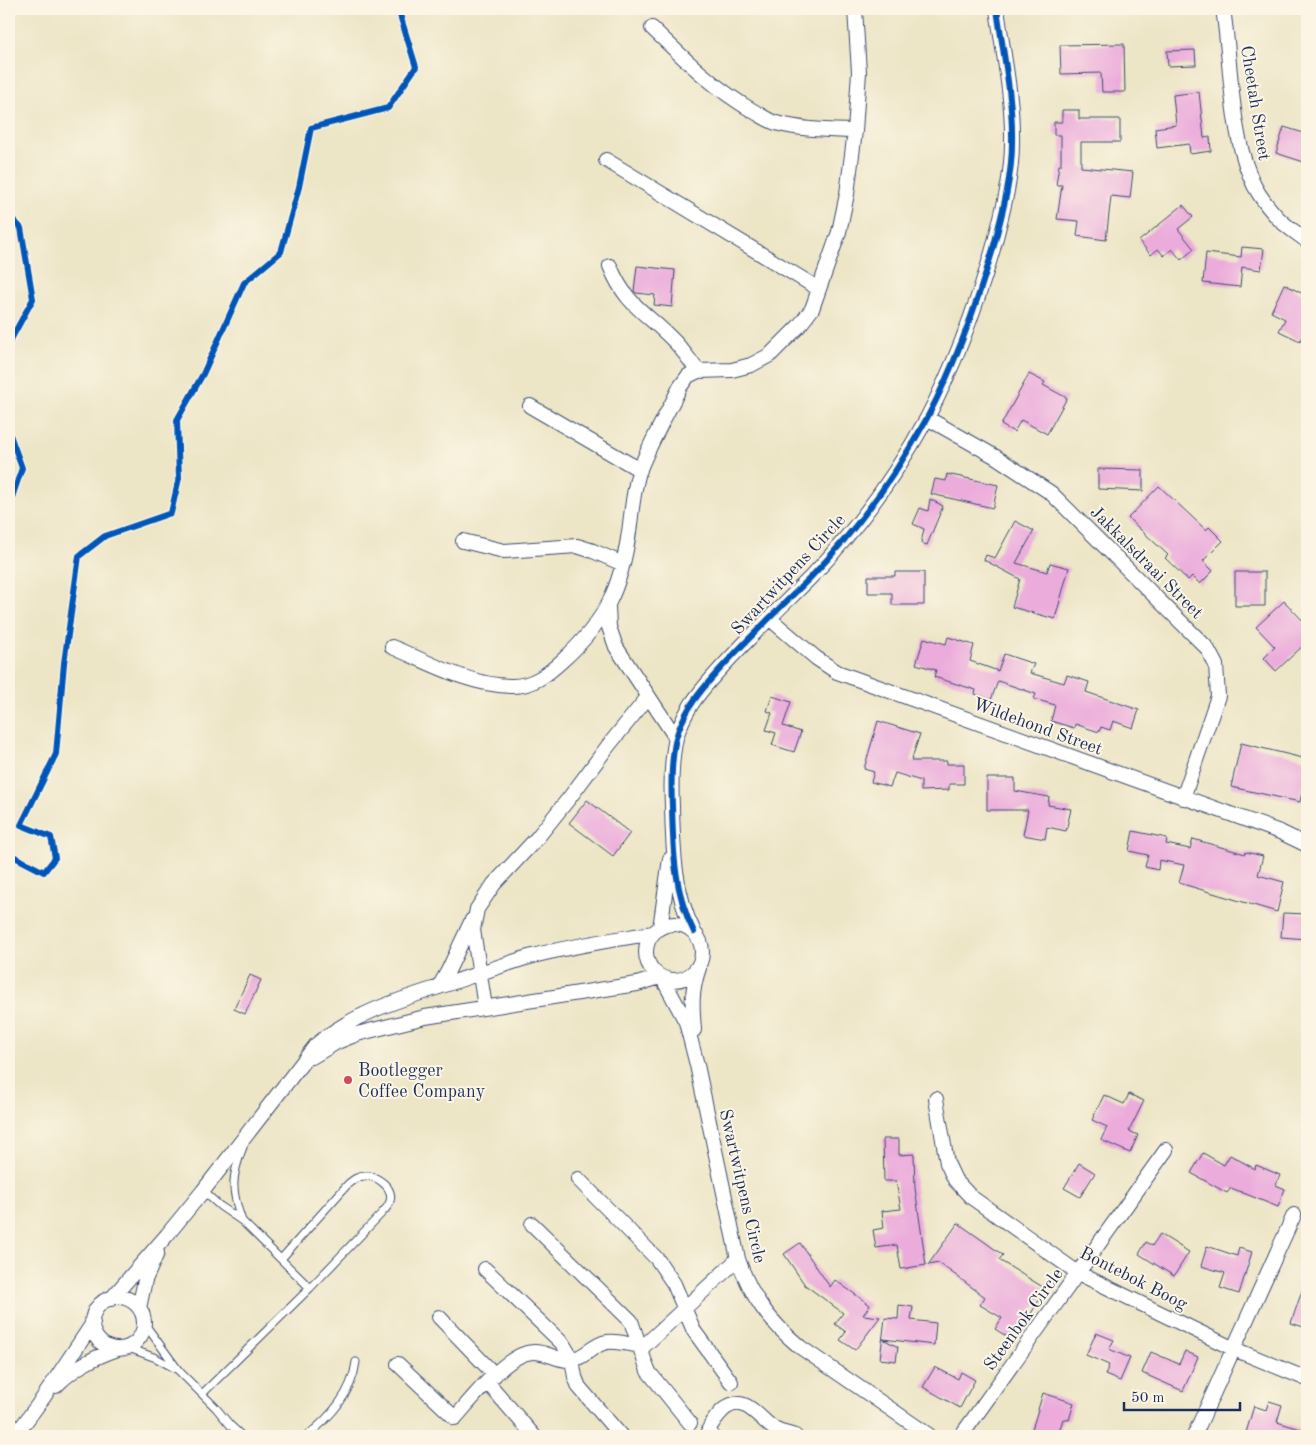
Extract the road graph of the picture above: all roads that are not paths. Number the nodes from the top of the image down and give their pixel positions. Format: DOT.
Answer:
graph roads {
  1 [pos="855,9"];
  2 [pos="997,9"];
  3 [pos="1223,9"];
  4 [pos="652,28"];
  5 [pos="855,131"];
  6 [pos="606,160"];
  7 [pos="1307,241"];
  8 [pos="610,266"];
  9 [pos="819,289"];
  10 [pos="698,371"];
  11 [pos="530,406"];
  12 [pos="927,418"];
  13 [pos="640,470"];
  14 [pos="463,541"];
  15 [pos="623,564"];
  16 [pos="608,606"];
  17 [pos="769,618"];
  18 [pos="392,647"];
  19 [pos="648,697"];
  20 [pos="676,738"];
  21 [pos="1183,798"];
  22 [pos="1307,845"];
  23 [pos="673,851"];
  24 [pos="477,909"];
  25 [pos="656,930"];
  26 [pos="694,932"];
  27 [pos="700,965"];
  28 [pos="479,973"];
  29 [pos="661,978"];
  30 [pos="439,987"];
  31 [pos="485,1007"];
  32 [pos="303,1062"];
  33 [pos="697,1066"];
  34 [pos="936,1099"];
  35 [pos="250,1130"];
  36 [pos="1166,1150"];
  37 [pos="578,1179"];
  38 [pos="203,1191"];
  39 [pos="1294,1215"];
  40 [pos="242,1221"];
  41 [pos="532,1224"];
  42 [pos="167,1235"];
  43 [pos="281,1259"];
  44 [pos="738,1259"];
  45 [pos="485,1269"];
  46 [pos="1078,1274"];
  47 [pos="310,1288"];
  48 [pos="110,1298"];
  49 [pos="139,1308"];
  50 [pos="684,1309"];
  51 [pos="439,1317"];
  52 [pos="93,1323"];
  53 [pos="144,1323"];
  54 [pos="640,1346"];
  55 [pos="122,1348"];
  56 [pos="1234,1349"];
  57 [pos="572,1360"];
  58 [pos="356,1362"];
  59 [pos="398,1364"];
  60 [pos="179,1371"];
  61 [pos="492,1379"];
  62 [pos="1307,1379"];
  63 [pos="731,1382"];
  64 [pos="202,1394"];
  65 [pos="43,1398"];
  66 [pos="690,1423"];
  67 [pos="15,1436"];
  68 [pos="242,1436"];
  69 [pos="307,1436"];
  70 [pos="534,1436"];
  71 [pos="621,1436"];
  72 [pos="712,1436"];
  73 [pos="795,1436"];
  74 [pos="930,1436"];
  75 [pos="961,1436"];
  76 [pos="1194,1436"];
  1 -- 5 [label="street"];
  2 -- 12 [label="street, Swartwitpens Circle"];
  3 -- 7 [label="street, Cheetah Street"];
  4 -- 5 [label="street"];
  5 -- 9 [label="street"];
  6 -- 9 [label="street"];
  8 -- 10 [label="street"];
  9 -- 10 [label="street"];
  10 -- 13 [label="street"];
  11 -- 13 [label="street"];
  12 -- 17 [label="street, Swartwitpens Circle"];
  12 -- 21 [label="street, Jakkalsdraai Street"];
  13 -- 15 [label="street"];
  14 -- 15 [label="street"];
  15 -- 16 [label="street"];
  16 -- 18 [label="street"];
  16 -- 19 [label="street"];
  17 -- 20 [label="street, Swartwitpens Circle"];
  17 -- 21 [label="street, Wildehond Street"];
  19 -- 20 [label="street"];
  19 -- 24 [label="street"];
  20 -- 23 [label="street, Swartwitpens Circle"];
  21 -- 22 [label="street, Wildehond Street"];
  23 -- 25 [label="street, Swartwitpens Circle"];
  23 -- 26 [label="street, Swartwitpens Circle"];
  24 -- 28 [label="street"];
  24 -- 30 [label="street"];
  25 -- 26 [label="street"];
  25 -- 28 [label="street"];
  25 -- 29 [label="street"];
  26 -- 27 [label="street"];
  27 -- 29 [label="street"];
  27 -- 33 [label="street, Swartwitpens Circle"];
  28 -- 30 [label="street"];
  28 -- 31 [label="street"];
  29 -- 31 [label="street"];
  29 -- 33 [label="street, Swartwitpens Circle"];
  30 -- 32 [label="street"];
  31 -- 32 [label="street"];
  32 -- 35 [label="street"];
  33 -- 44 [label="street, Swartwitpens Circle"];
  34 -- 46 [label="street, Bontebok Boog"];
  35 -- 38 [label="street"];
  35 -- 40 [label="lane"];
  36 -- 46 [label="street, Steenbok Circle"];
  37 -- 50 [label="street"];
  38 -- 40 [label="lane"];
  38 -- 42 [label="street"];
  39 -- 56 [label="street"];
  40 -- 43 [label="lane"];
  41 -- 54 [label="street"];
  42 -- 48 [label="street"];
  42 -- 49 [label="street"];
  43 -- 47 [label="lane"];
  43 -- 47 [label="lane"];
  44 -- 50 [label="street"];
  44 -- 74 [label="street, Swartwitpens Circle"];
  45 -- 57 [label="street"];
  46 -- 56 [label="street, Bontebok Boog"];
  46 -- 75 [label="street, Steenbok Circle"];
  47 -- 64 [label="lane"];
  48 -- 49 [label="street"];
  48 -- 52 [label="street"];
  49 -- 53 [label="street"];
  50 -- 54 [label="street"];
  50 -- 63 [label="street"];
  51 -- 61 [label="street"];
  52 -- 55 [label="street"];
  52 -- 65 [label="street"];
  53 -- 55 [label="street"];
  53 -- 60 [label="lane"];
  54 -- 57 [label="street"];
  54 -- 66 [label="street"];
  55 -- 60 [label="lane"];
  55 -- 65 [label="street"];
  56 -- 62 [label="street, Bontebok Boog"];
  56 -- 76 [label="street"];
  57 -- 61 [label="street"];
  57 -- 71 [label="street"];
  58 -- 69 [label="lane"];
  59 -- 61 [label="street"];
  60 -- 64 [label="lane"];
  61 -- 70 [label="street"];
  64 -- 68 [label="lane"];
  65 -- 67 [label="street"];
  72 -- 73 [label="street"];
}
